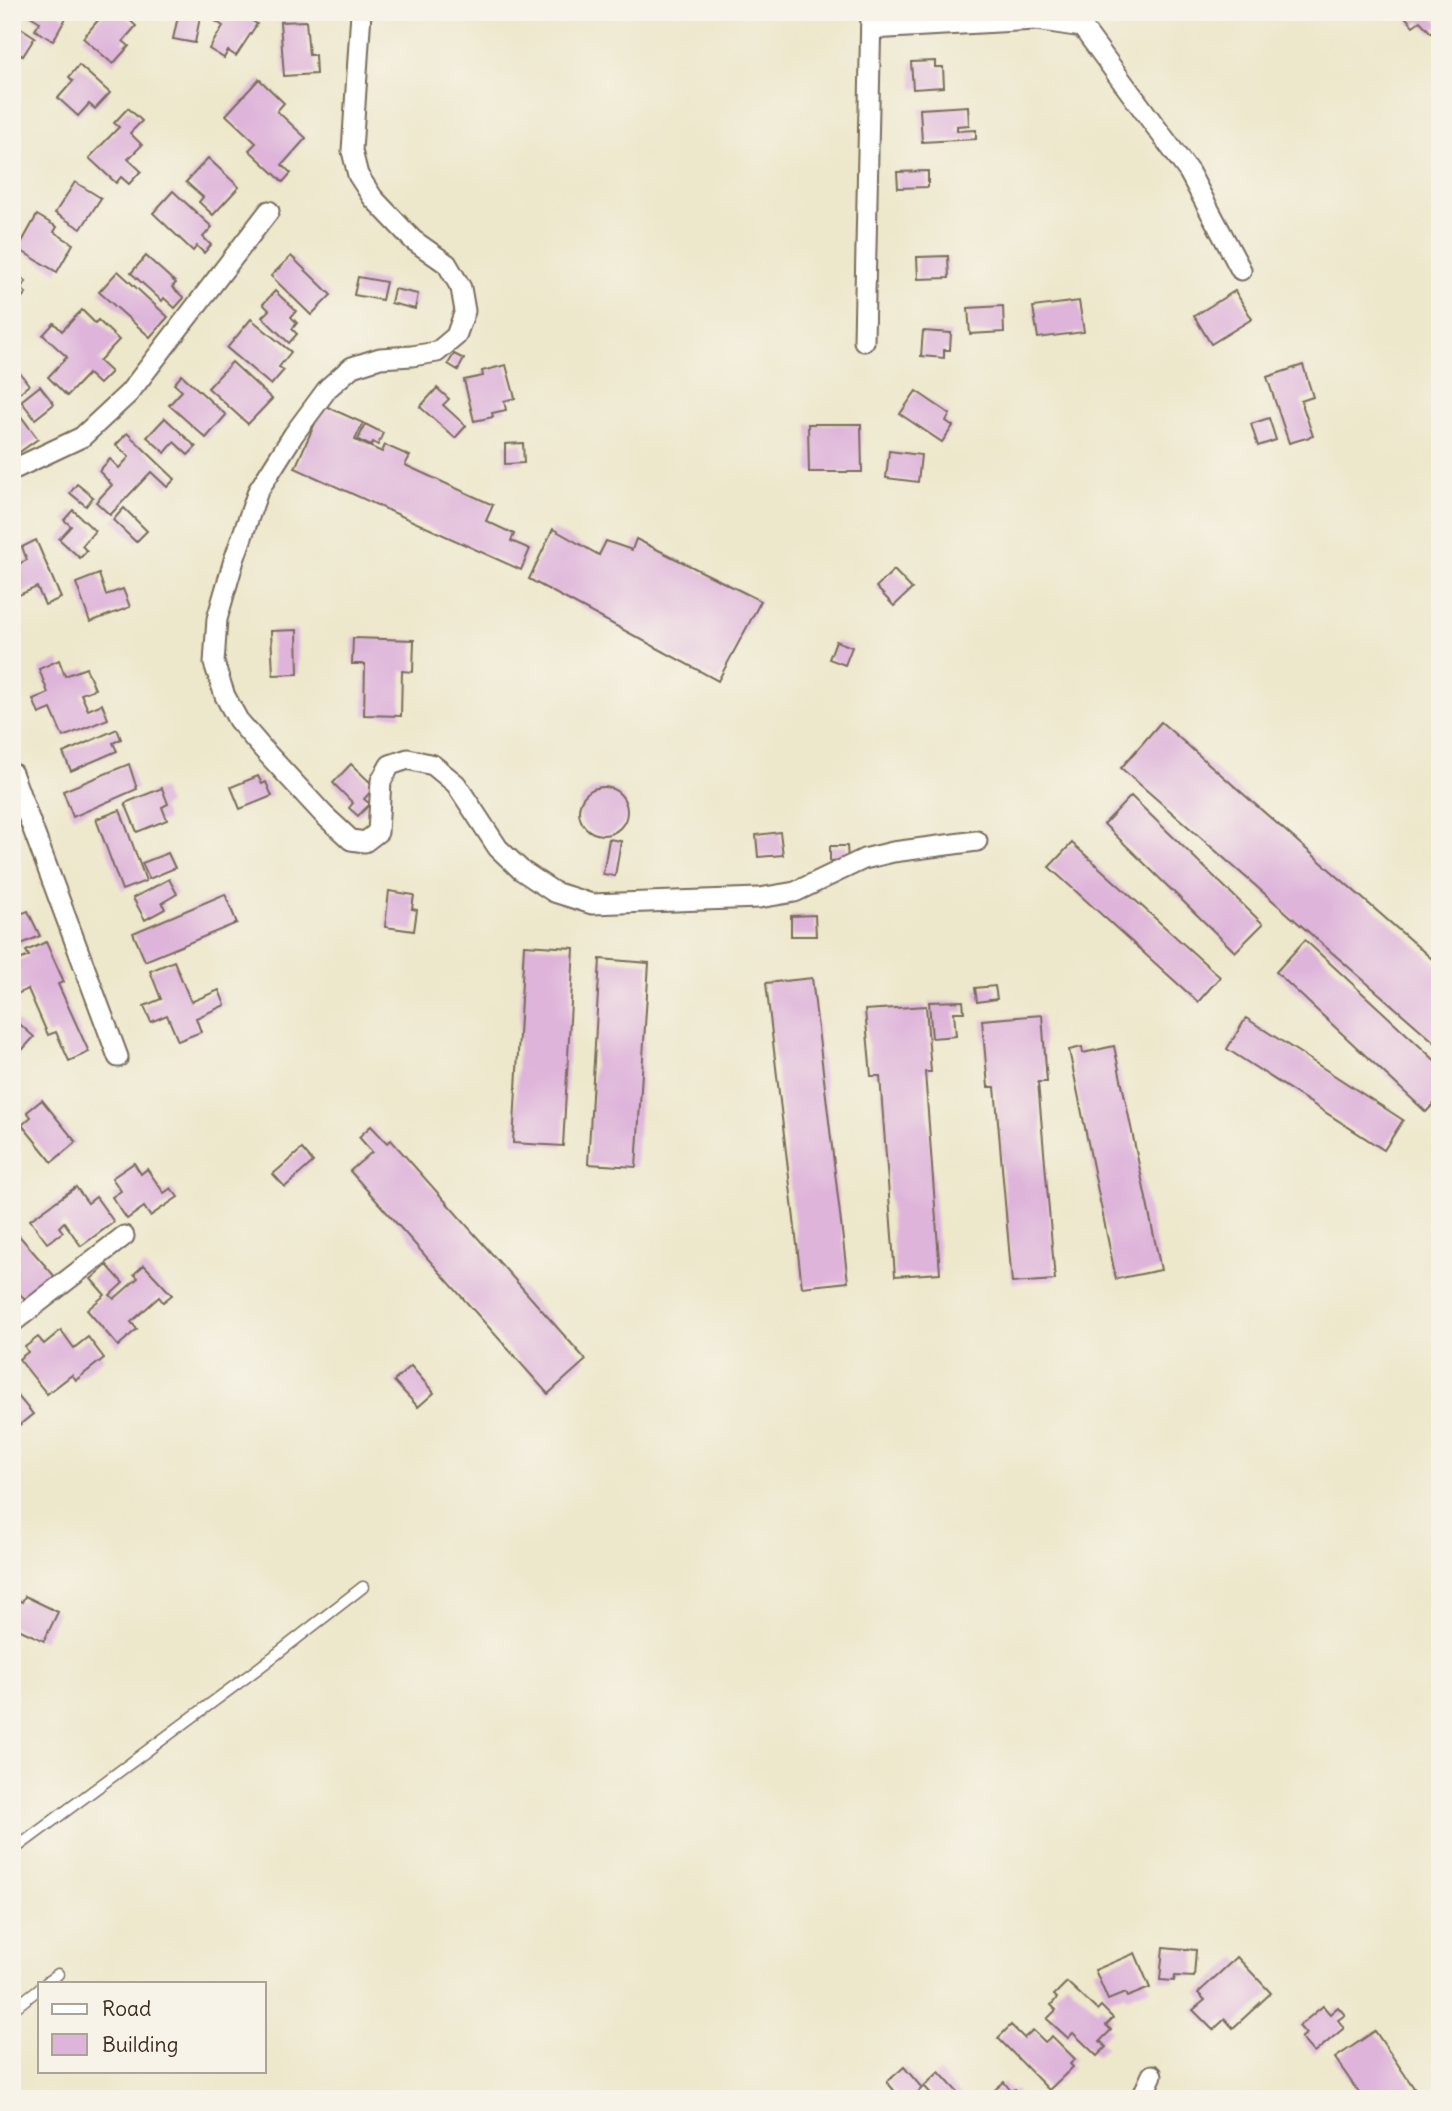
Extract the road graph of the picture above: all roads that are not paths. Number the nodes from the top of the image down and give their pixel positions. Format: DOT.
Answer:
graph roads {
  1 [pos="361,12"];
  2 [pos="871,20"];
  3 [pos="269,211"];
  4 [pos="1241,270"];
  5 [pos="864,341"];
  6 [pos="12,470"];
  7 [pos="12,773"];
  8 [pos="977,841"];
  9 [pos="118,1057"];
  10 [pos="124,1236"];
  11 [pos="12,1323"];
  12 [pos="363,1587"];
  13 [pos="12,1851"];
  14 [pos="58,1974"];
  15 [pos="47,1982"];
  16 [pos="38,1990"];
  17 [pos="12,2010"];
  18 [pos="1153,2075"];
  19 [pos="1141,2099"];
  1 -- 8 [label="street"];
  2 -- 4 [label="street"];
  2 -- 5 [label="street"];
  3 -- 6 [label="street"];
  7 -- 9 [label="street"];
  10 -- 11 [label="street"];
  12 -- 13 [label="lane"];
  14 -- 15 [label="lane"];
  16 -- 17 [label="lane"];
  18 -- 19 [label="street"];
}
